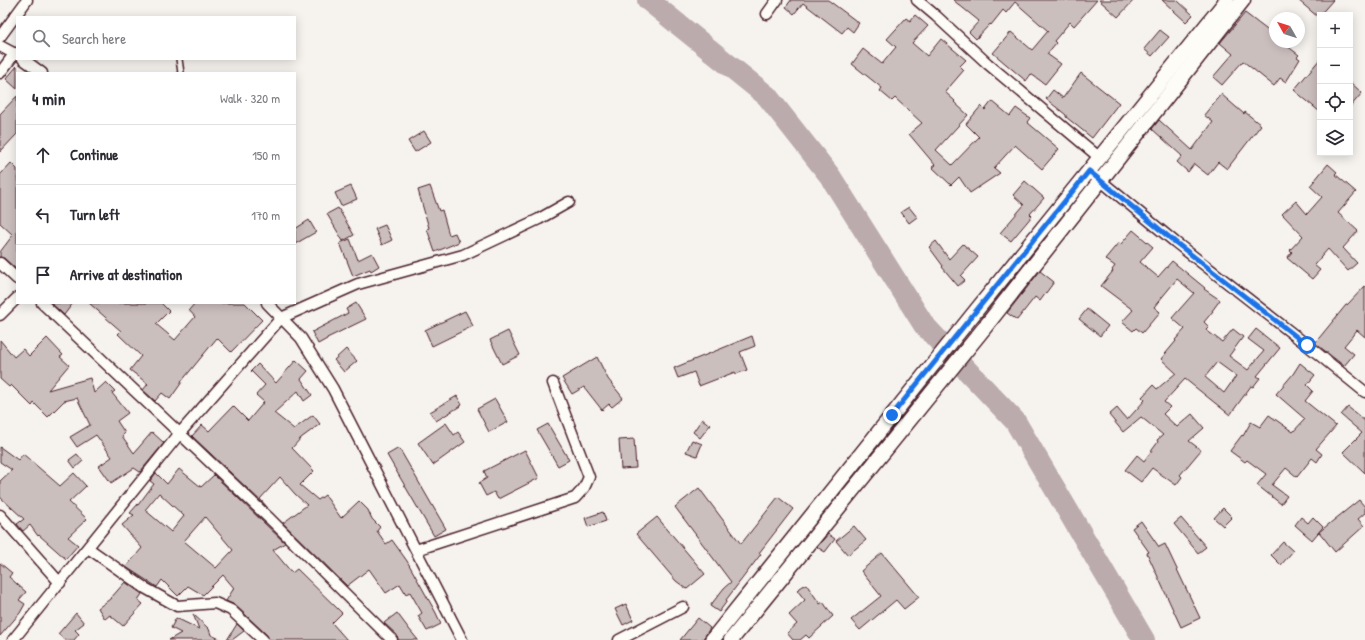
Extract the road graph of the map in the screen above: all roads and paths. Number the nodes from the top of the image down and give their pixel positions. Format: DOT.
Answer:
graph roads {
  1 [pos="27,0"];
  2 [pos="777,0"];
  3 [pos="917,0"];
  4 [pos="1227,0"];
  5 [pos="1243,0"];
  6 [pos="767,14"];
  7 [pos="0,37"];
  8 [pos="0,46"];
  9 [pos="16,55"];
  10 [pos="16,58"];
  11 [pos="24,60"];
  12 [pos="179,60"];
  13 [pos="41,72"];
  14 [pos="181,72"];
  15 [pos="0,73"];
  16 [pos="1100,158"];
  17 [pos="1089,171"];
  18 [pos="1101,180"];
  19 [pos="569,202"];
  20 [pos="0,263"];
  21 [pos="16,278"];
  22 [pos="16,299"];
  23 [pos="43,304"];
  24 [pos="268,304"];
  25 [pos="0,315"];
  26 [pos="281,318"];
  27 [pos="553,383"];
  28 [pos="1365,392"];
  29 [pos="180,433"];
  30 [pos="3,519"];
  31 [pos="0,531"];
  32 [pos="88,548"];
  33 [pos="416,550"];
  34 [pos="60,583"];
  35 [pos="683,607"];
  36 [pos="13,640"];
  37 [pos="263,640"];
  38 [pos="392,640"];
  39 [pos="462,640"];
  40 [pos="619,640"];
  41 [pos="712,640"];
  42 [pos="731,640"];
  1 -- 7 [label="street"];
  2 -- 6 [label="street"];
  3 -- 16 [label="street"];
  4 -- 16 [label="main road"];
  5 -- 18 [label="main road"];
  8 -- 9 [label="street"];
  10 -- 15 [label="street"];
  11 -- 13 [label="street"];
  12 -- 14 [label="lane"];
  16 -- 17 [label="main road"];
  17 -- 18 [label="street"];
  17 -- 41 [label="main road"];
  18 -- 28 [label="street"];
  18 -- 42 [label="main road"];
  19 -- 26 [label="street"];
  20 -- 21 [label="street"];
  22 -- 25 [label="street"];
  23 -- 29 [label="street"];
  24 -- 26 [label="street"];
  26 -- 29 [label="street"];
  26 -- 33 [label="street"];
  27 -- 33 [label="street"];
  29 -- 32 [label="street"];
  29 -- 38 [label="street"];
  30 -- 31 [label="street"];
  30 -- 34 [label="street"];
  32 -- 34 [label="street"];
  32 -- 37 [label="street"];
  33 -- 39 [label="street"];
  34 -- 36 [label="street"];
  35 -- 40 [label="street"];
}
